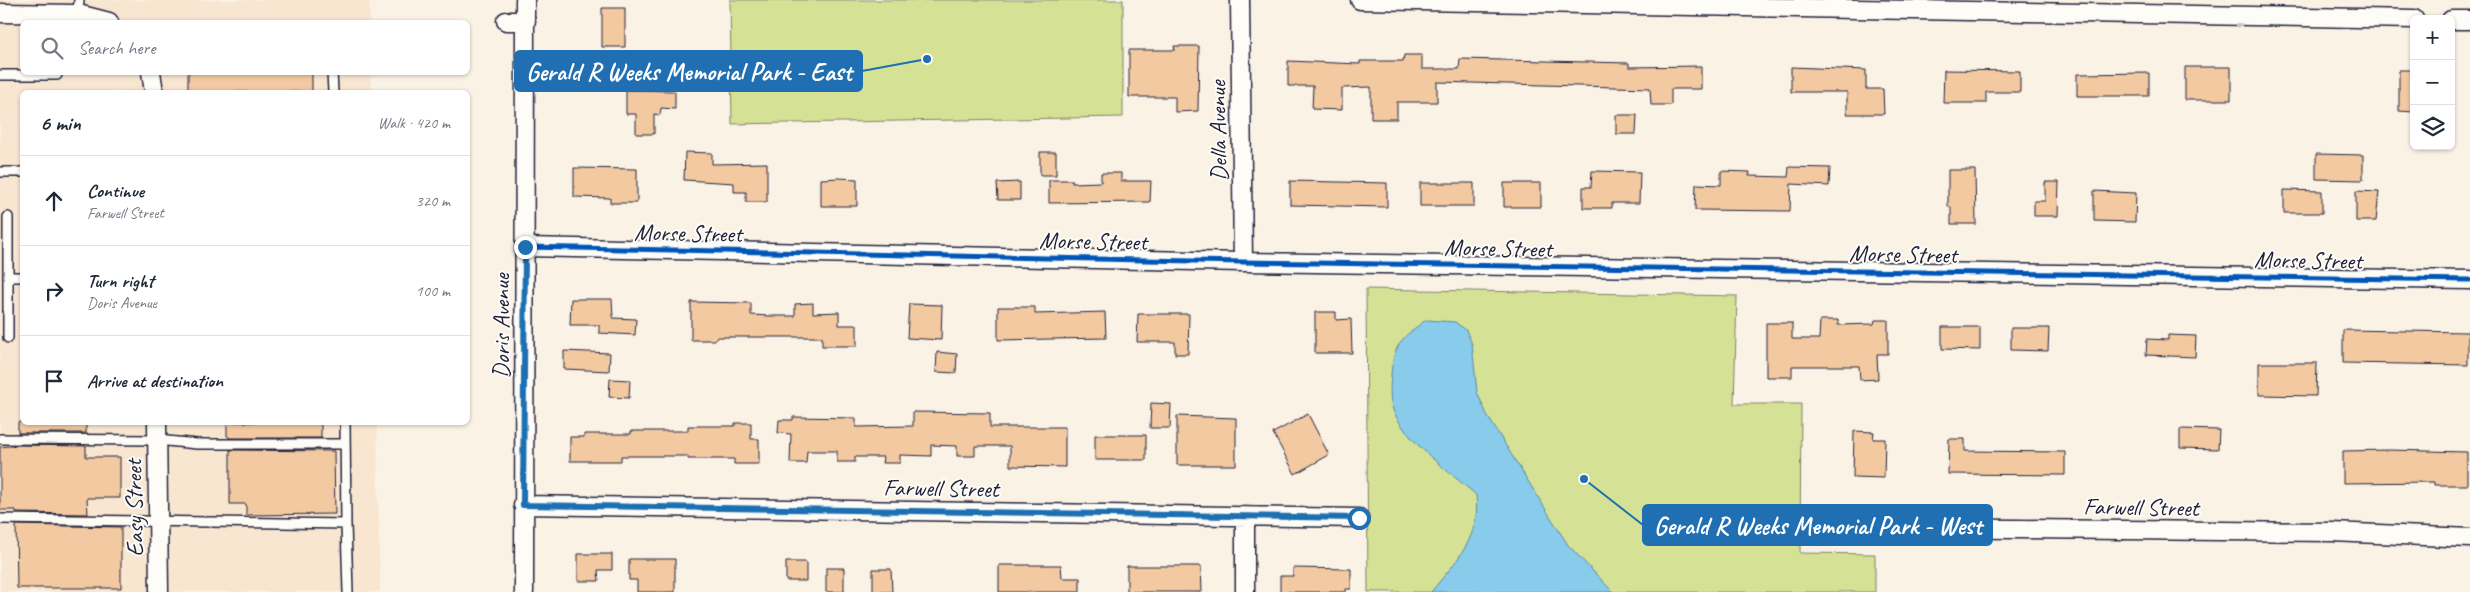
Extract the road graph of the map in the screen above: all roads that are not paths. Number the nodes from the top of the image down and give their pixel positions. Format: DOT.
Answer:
graph roads {
  1 [pos="525,0"];
  2 [pos="1240,0"];
  3 [pos="1360,0"];
  4 [pos="79,7"];
  5 [pos="0,13"];
  6 [pos="2410,19"];
  7 [pos="105,20"];
  8 [pos="2455,20"];
  9 [pos="2470,20"];
  10 [pos="506,21"];
  11 [pos="526,21"];
  12 [pos="0,75"];
  13 [pos="57,75"];
  14 [pos="151,75"];
  15 [pos="332,75"];
  16 [pos="154,90"];
  17 [pos="333,90"];
  18 [pos="0,172"];
  19 [pos="20,172"];
  20 [pos="8,217"];
  21 [pos="525,247"];
  22 [pos="1243,262"];
  23 [pos="9,277"];
  24 [pos="20,277"];
  25 [pos="2470,280"];
  26 [pos="8,338"];
  27 [pos="345,425"];
  28 [pos="157,431"];
  29 [pos="0,439"];
  30 [pos="345,444"];
  31 [pos="523,505"];
  32 [pos="1245,516"];
  33 [pos="1359,518"];
  34 [pos="0,519"];
  35 [pos="158,521"];
  36 [pos="346,524"];
  37 [pos="1810,527"];
  38 [pos="2470,538"];
  39 [pos="159,592"];
  40 [pos="348,592"];
  41 [pos="524,592"];
  42 [pos="1245,592"];
  1 -- 11 [label="street, Doris Avenue"];
  2 -- 22 [label="street, Della Avenue"];
  3 -- 6 [label="street"];
  4 -- 5 [label="street"];
  4 -- 7 [label="street"];
  8 -- 9 [label="street"];
  10 -- 11 [label="street"];
  11 -- 21 [label="street, Doris Avenue"];
  12 -- 13 [label="lane"];
  14 -- 16 [label="street"];
  15 -- 17 [label="lane"];
  18 -- 19 [label="lane"];
  20 -- 23 [label="lane"];
  21 -- 22 [label="street, Morse Street"];
  21 -- 31 [label="street, Doris Avenue"];
  22 -- 25 [label="street, Morse Street"];
  23 -- 24 [label="lane"];
  23 -- 26 [label="lane"];
  27 -- 30 [label="lane"];
  28 -- 29 [label="lane"];
  28 -- 30 [label="lane"];
  28 -- 35 [label="street, Easy Street"];
  30 -- 36 [label="lane"];
  31 -- 32 [label="street, Farwell Street"];
  31 -- 41 [label="street, Doris Avenue"];
  32 -- 33 [label="street, Farwell Street"];
  32 -- 42 [label="street"];
  34 -- 35 [label="lane"];
  35 -- 36 [label="lane"];
  35 -- 39 [label="street, Easy Street"];
  36 -- 40 [label="lane"];
  37 -- 38 [label="street, Farwell Street"];
}
